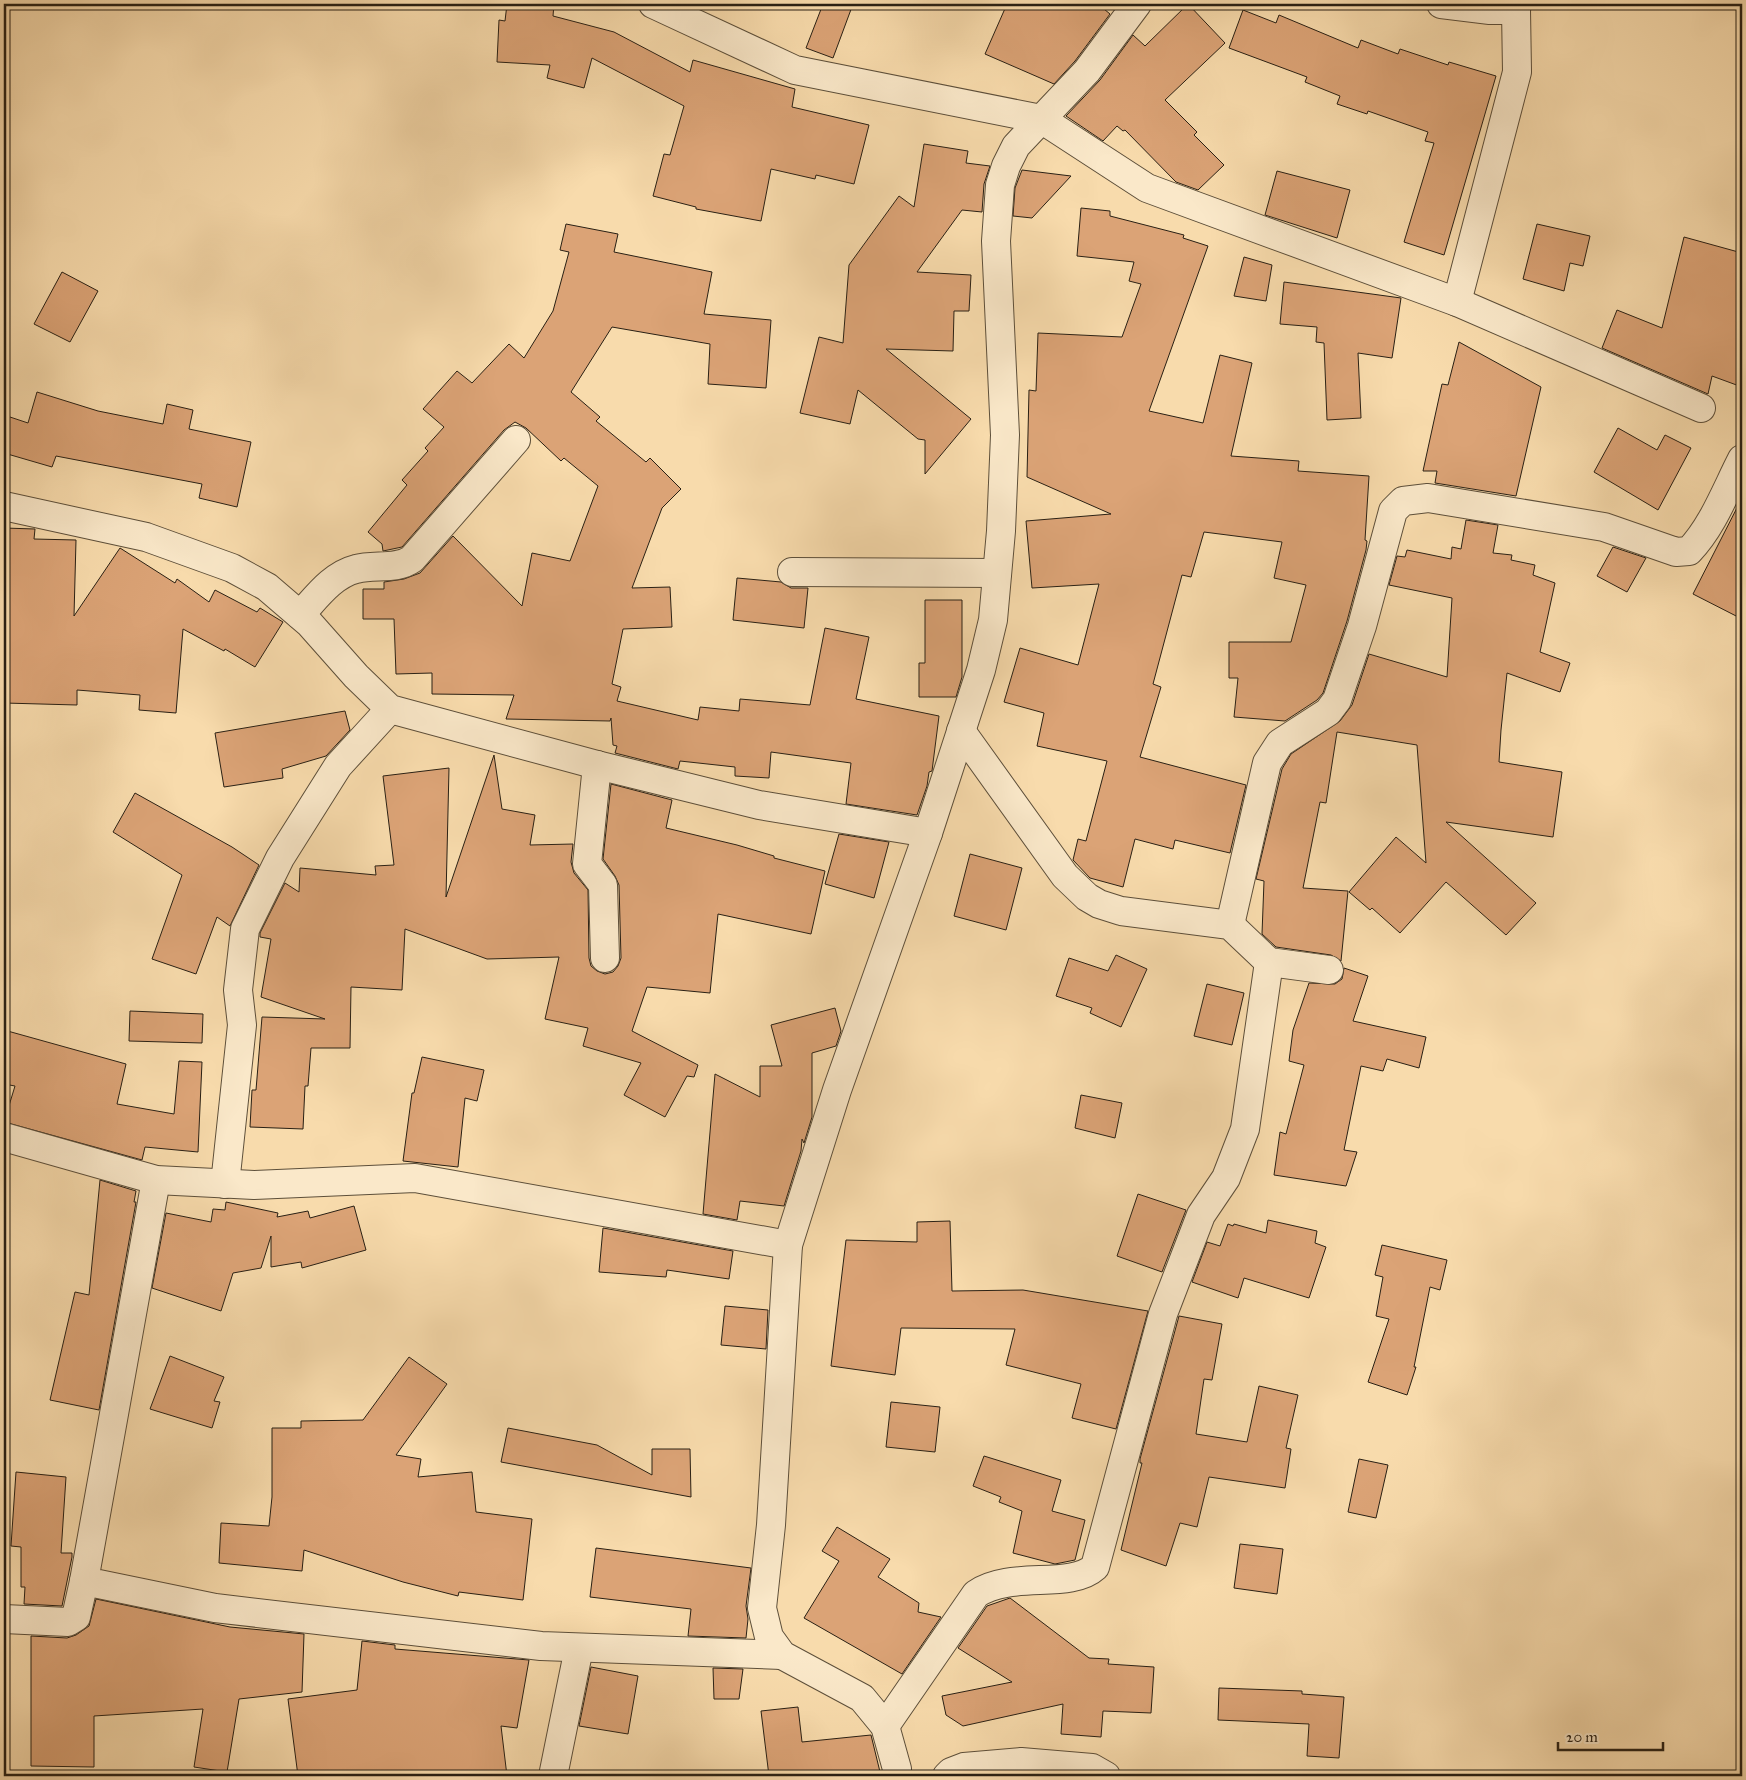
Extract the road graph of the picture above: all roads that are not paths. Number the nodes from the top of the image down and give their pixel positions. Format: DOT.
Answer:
graph roads {
  1 [pos="653,4"];
  2 [pos="1137,4"];
  3 [pos="1441,4"];
  4 [pos="1516,7"];
  5 [pos="1041,120"];
  6 [pos="1457,302"];
  7 [pos="1701,408"];
  8 [pos="516,440"];
  9 [pos="1742,459"];
  10 [pos="4,506"];
  11 [pos="792,572"];
  12 [pos="998,573"];
  13 [pos="300,615"];
  14 [pos="390,709"];
  15 [pos="961,730"];
  16 [pos="596,765"];
  17 [pos="928,833"];
  18 [pos="1230,925"];
  19 [pos="605,958"];
  20 [pos="1269,962"];
  21 [pos="1329,970"];
  22 [pos="4,1137"];
  23 [pos="156,1180"];
  24 [pos="226,1184"];
  25 [pos="788,1245"];
  26 [pos="84,1581"];
  27 [pos="4,1619"];
  28 [pos="579,1648"];
  29 [pos="782,1656"];
  30 [pos="884,1726"];
  31 [pos="553,1776"];
  32 [pos="896,1776"];
  33 [pos="947,1776"];
  34 [pos="1106,1776"];
  1 -- 5 [label="street"];
  2 -- 5 [label="street"];
  3 -- 4 [label="street"];
  4 -- 6 [label="street"];
  5 -- 6 [label="street"];
  5 -- 12 [label="street"];
  6 -- 7 [label="street"];
  8 -- 13 [label="street"];
  9 -- 18 [label="street"];
  10 -- 13 [label="street"];
  11 -- 12 [label="street"];
  12 -- 15 [label="street"];
  13 -- 14 [label="street"];
  14 -- 16 [label="street"];
  14 -- 24 [label="street"];
  15 -- 17 [label="street"];
  15 -- 18 [label="street"];
  16 -- 17 [label="street"];
  16 -- 19 [label="street"];
  17 -- 25 [label="street"];
  18 -- 20 [label="street"];
  20 -- 21 [label="street"];
  20 -- 30 [label="street"];
  22 -- 23 [label="street"];
  23 -- 24 [label="street"];
  23 -- 26 [label="street"];
  24 -- 25 [label="street"];
  25 -- 29 [label="street"];
  26 -- 27 [label="street"];
  26 -- 28 [label="street"];
  28 -- 29 [label="street"];
  28 -- 31 [label="street"];
  29 -- 30 [label="street"];
  30 -- 32 [label="street"];
  33 -- 34 [label="street"];
}
